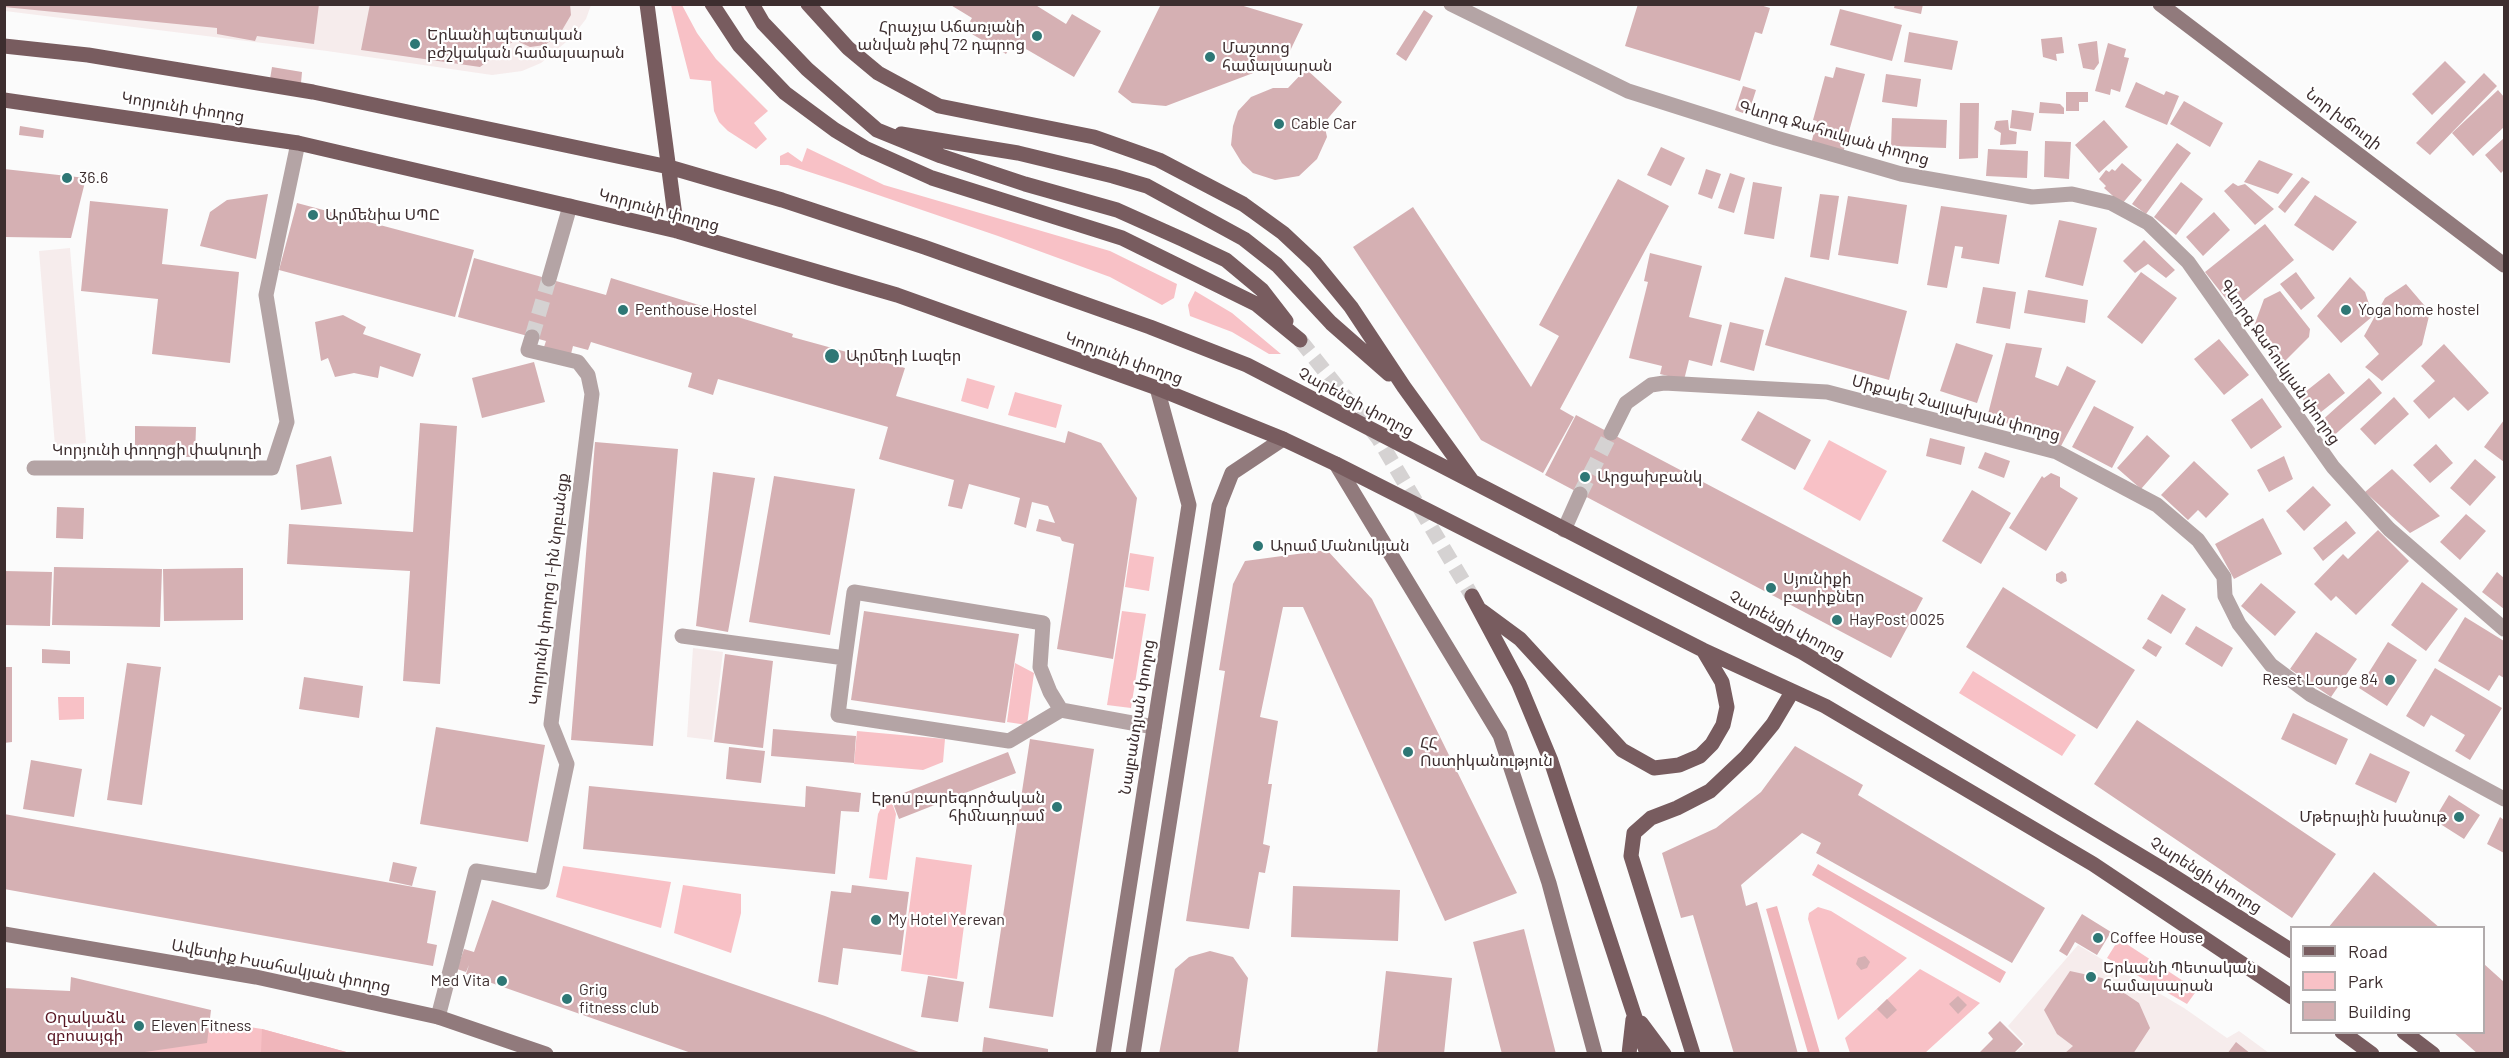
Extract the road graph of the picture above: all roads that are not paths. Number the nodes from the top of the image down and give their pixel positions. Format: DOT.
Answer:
graph roads {
  1 [pos="647,4"];
  2 [pos="712,4"];
  3 [pos="752,4"];
  4 [pos="808,4"];
  5 [pos="1451,4"];
  6 [pos="2160,4"];
  7 [pos="4,46"];
  8 [pos="4,100"];
  9 [pos="877,130"];
  10 [pos="298,143"];
  11 [pos="669,167"];
  12 [pos="570,206"];
  13 [pos="677,231"];
  14 [pos="2505,265"];
  15 [pos="549,279"];
  16 [pos="532,338"];
  17 [pos="1404,387"];
  18 [pos="1157,388"];
  19 [pos="1611,434"];
  20 [pos="1283,439"];
  21 [pos="1336,464"];
  22 [pos="34,468"];
  23 [pos="1474,484"];
  24 [pos="1580,494"];
  25 [pos="1564,530"];
  26 [pos="2505,629"];
  27 [pos="682,636"];
  28 [pos="1703,650"];
  29 [pos="845,658"];
  30 [pos="1792,692"];
  31 [pos="1061,710"];
  32 [pos="1154,727"];
  33 [pos="2505,799"];
  34 [pos="4,934"];
  35 [pos="2290,950"];
  36 [pos="2290,996"];
  37 [pos="1634,1013"];
  38 [pos="438,1017"];
  39 [pos="2345,1034"];
  40 [pos="2407,1034"];
  41 [pos="546,1053"];
  42 [pos="1103,1053"];
  43 [pos="1133,1053"];
  44 [pos="1595,1053"];
  45 [pos="1629,1053"];
  46 [pos="1647,1053"];
  47 [pos="1664,1053"];
  48 [pos="1693,1053"];
  49 [pos="2372,1053"];
  50 [pos="2433,1053"];
  1 -- 11 [label="main road"];
  2 -- 9 [label="main road"];
  3 -- 9 [label="main road"];
  4 -- 17 [label="main road"];
  5 -- 26 [label="street, Գևորգ Ջահուկյան փողոց"];
  6 -- 14 [label="main road, Նոր խճուղի"];
  7 -- 11 [label="main road"];
  8 -- 10 [label="main road, Կորյունի փողոց"];
  9 -- 17 [label="main road"];
  10 -- 12 [label="main road, Կորյունի փողոց"];
  10 -- 22 [label="street, Կորյունի փողոցի փակուղի"];
  11 -- 13 [label="main road"];
  11 -- 23 [label="main road, Չարենցի փողոց"];
  12 -- 13 [label="main road, Կորյունի փողոց"];
  12 -- 15 [label="street"];
  13 -- 18 [label="main road, Կորյունի փողոց"];
  16 -- 38 [label="street, Կորյունի փողոց 1-ին նրբանցք"];
  17 -- 23 [label="main road"];
  18 -- 20 [label="main road, Կորյունի փողոց"];
  18 -- 32 [label="main road, Նալբանդյան փողոց"];
  19 -- 33 [label="street, Միքայել Չայլախյան փողոց"];
  20 -- 21 [label="main road"];
  20 -- 43 [label="main road"];
  21 -- 28 [label="main road"];
  21 -- 44 [label="main road"];
  23 -- 25 [label="main road, Չարենցի փողոց"];
  24 -- 25 [label="street"];
  25 -- 35 [label="main road, Չարենցի փողոց"];
  27 -- 29 [label="street"];
  28 -- 30 [label="main road"];
  28 -- 37 [label="main road"];
  29 -- 31 [label="street"];
  29 -- 31 [label="street"];
  30 -- 36 [label="main road"];
  30 -- 48 [label="main road"];
  31 -- 32 [label="street"];
  32 -- 42 [label="main road, Նալբանդյան փողոց"];
  34 -- 38 [label="main road, Ավետիք Իսահակյան փողոց"];
  37 -- 45 [label="main road"];
  37 -- 46 [label="main road"];
  37 -- 47 [label="main road"];
  38 -- 41 [label="main road, Ավետիք Իսահակյան փողոց"];
  39 -- 49 [label="main road"];
  40 -- 50 [label="main road"];
}
